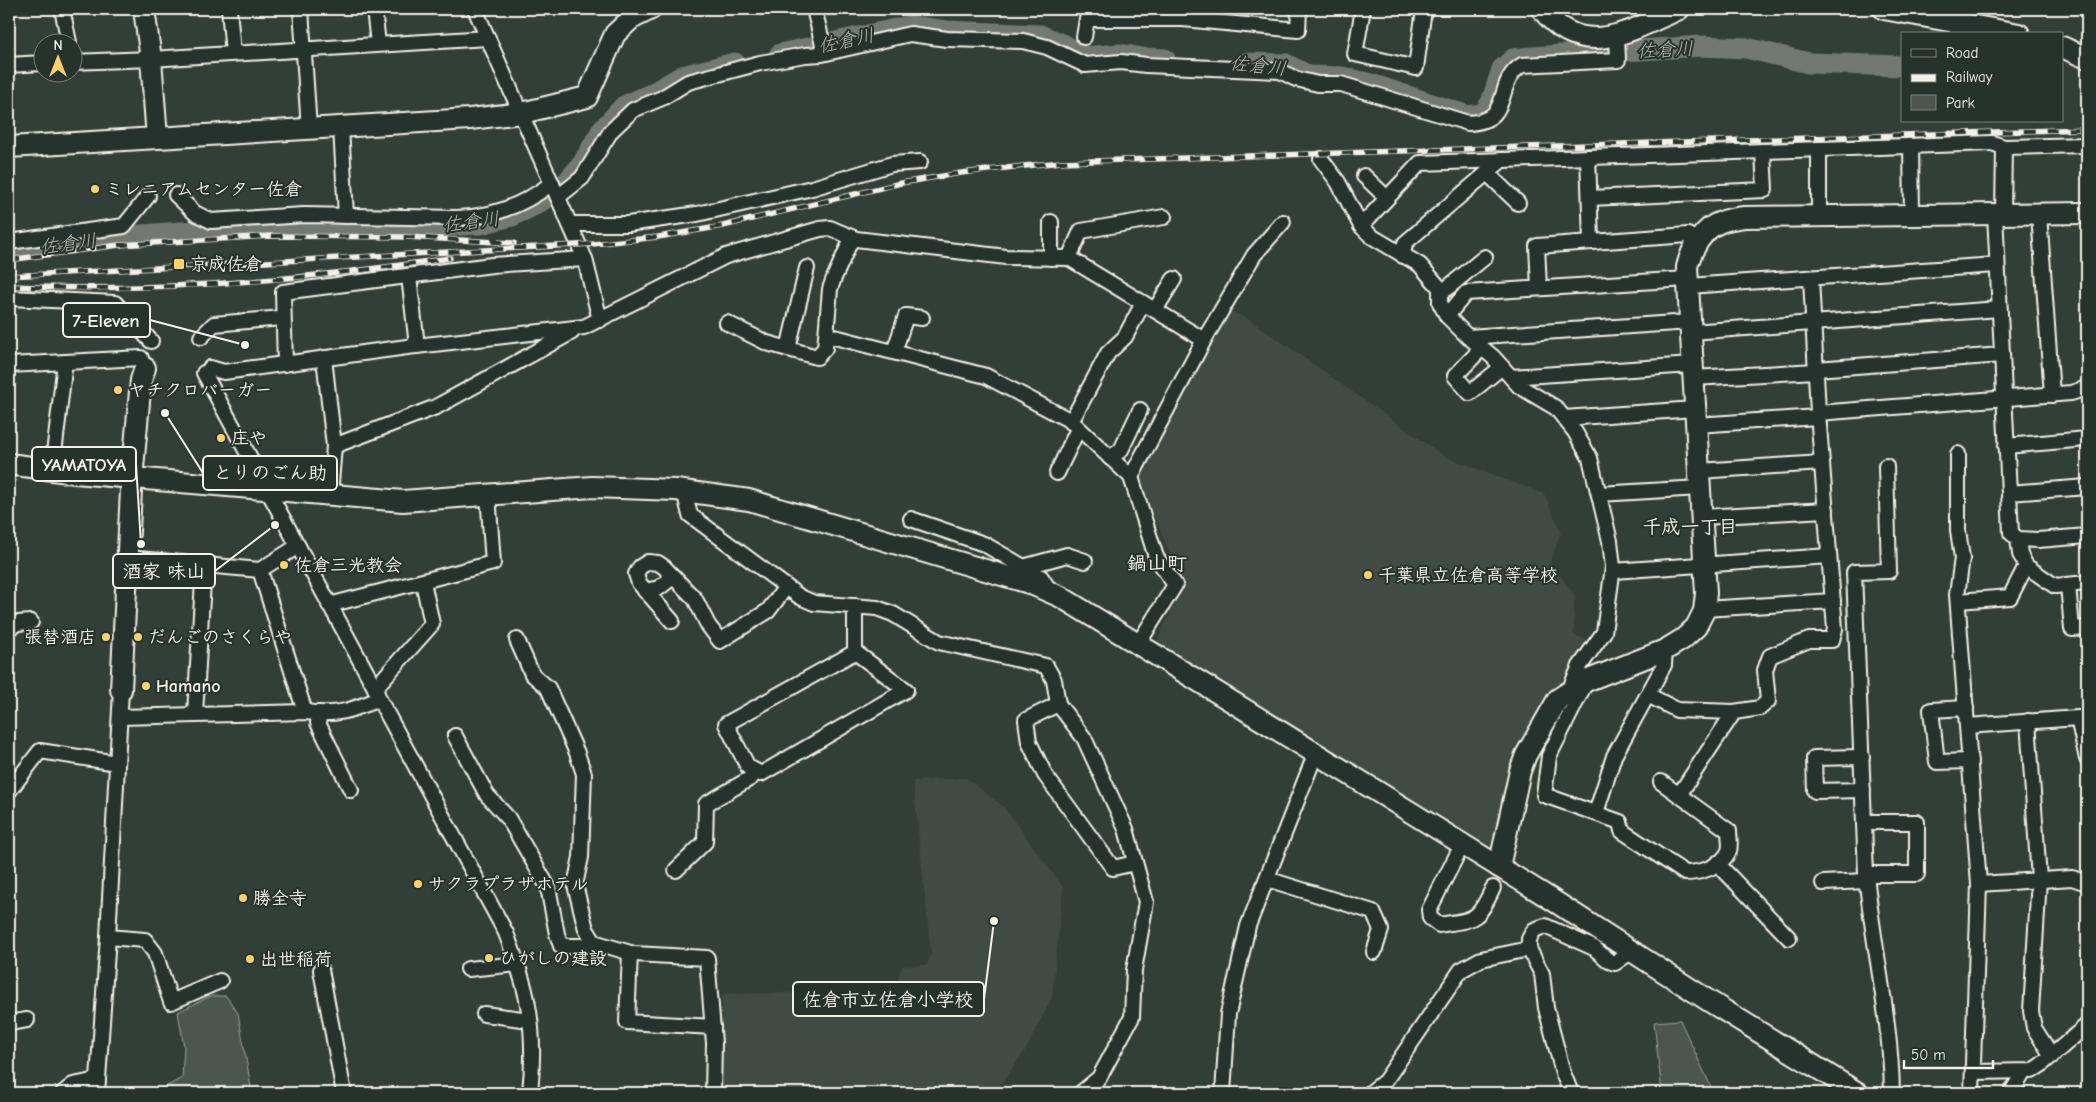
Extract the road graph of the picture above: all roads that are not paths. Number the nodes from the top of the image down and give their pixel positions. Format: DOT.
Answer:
graph roads {
  1 [pos="62,9"];
  2 [pos="144,9"];
  3 [pos="229,9"];
  4 [pos="302,9"];
  5 [pos="374,9"];
  6 [pos="475,9"];
  7 [pos="651,9"];
  8 [pos="814,9"];
  9 [pos="1299,9"];
  10 [pos="1363,9"];
  11 [pos="1424,9"];
  12 [pos="1542,9"];
  13 [pos="1679,9"];
  14 [pos="1884,9"];
  15 [pos="1183,14"];
  16 [pos="67,32"];
  17 [pos="2008,32"];
  18 [pos="1617,36"];
  19 [pos="488,38"];
  20 [pos="1084,38"];
  21 [pos="378,44"];
  22 [pos="2064,48"];
  23 [pos="305,49"];
  24 [pos="234,53"];
  25 [pos="825,53"];
  26 [pos="2087,58"];
  27 [pos="151,59"];
  28 [pos="82,61"];
  29 [pos="32,63"];
  30 [pos="9,64"];
  31 [pos="522,113"];
  32 [pos="341,127"];
  33 [pos="310,129"];
  34 [pos="158,138"];
  35 [pos="2087,145"];
  36 [pos="1911,146"];
  37 [pos="9,147"];
  38 [pos="2004,147"];
  39 [pos="1819,149"];
  40 [pos="1763,151"];
  41 [pos="1588,157"];
  42 [pos="1321,159"];
  43 [pos="1502,160"];
  44 [pos="920,162"];
  45 [pos="1486,173"];
  46 [pos="1364,176"];
  47 [pos="552,183"];
  48 [pos="176,195"];
  49 [pos="148,196"];
  50 [pos="558,197"];
  51 [pos="1387,198"];
  52 [pos="1590,198"];
  53 [pos="1518,202"];
  54 [pos="2087,213"];
  55 [pos="1999,214"];
  56 [pos="2039,214"];
  57 [pos="1912,215"];
  58 [pos="346,216"];
  59 [pos="1818,216"];
  60 [pos="1164,217"];
  61 [pos="1051,222"];
  62 [pos="1283,222"];
  63 [pos="570,224"];
  64 [pos="1361,226"];
  65 [pos="852,238"];
  66 [pos="1592,240"];
  67 [pos="1697,240"];
  68 [pos="9,242"];
  69 [pos="1402,256"];
  70 [pos="1485,257"];
  71 [pos="1052,258"];
  72 [pos="1069,258"];
  73 [pos="585,259"];
  74 [pos="1996,264"];
  75 [pos="807,268"];
  76 [pos="408,276"];
  77 [pos="1811,278"];
  78 [pos="1174,279"];
  79 [pos="1688,283"];
  80 [pos="1539,288"];
  81 [pos="1440,294"];
  82 [pos="9,298"];
  83 [pos="1149,307"];
  84 [pos="1999,309"];
  85 [pos="1448,316"];
  86 [pos="282,318"];
  87 [pos="922,318"];
  88 [pos="600,320"];
  89 [pos="727,323"];
  90 [pos="1813,323"];
  91 [pos="1690,327"];
  92 [pos="580,328"];
  93 [pos="827,335"];
  94 [pos="202,337"];
  95 [pos="1468,337"];
  96 [pos="1204,340"];
  97 [pos="151,341"];
  98 [pos="418,346"];
  99 [pos="1482,348"];
  100 [pos="788,349"];
  101 [pos="894,352"];
  102 [pos="2002,355"];
  103 [pos="324,358"];
  104 [pos="65,362"];
  105 [pos="143,363"];
  106 [pos="284,364"];
  107 [pos="9,365"];
  108 [pos="1816,370"];
  109 [pos="1693,371"];
  110 [pos="1506,372"];
  111 [pos="2087,388"];
  112 [pos="2052,395"];
  113 [pos="2004,398"];
  114 [pos="1140,410"];
  115 [pos="1818,415"];
  116 [pos="1696,417"];
  117 [pos="1564,418"];
  118 [pos="1075,425"];
  119 [pos="2087,439"];
  120 [pos="334,446"];
  121 [pos="2006,446"];
  122 [pos="1958,454"];
  123 [pos="1110,458"];
  124 [pos="1822,463"];
  125 [pos="9,464"];
  126 [pos="1886,466"];
  127 [pos="52,470"];
  128 [pos="1057,473"];
  129 [pos="1131,477"];
  130 [pos="131,478"];
  131 [pos="1699,479"];
  132 [pos="2087,487"];
  133 [pos="267,490"];
  134 [pos="684,491"];
  135 [pos="2009,493"];
  136 [pos="488,494"];
  137 [pos="1599,494"];
  138 [pos="330,495"];
  139 [pos="1826,510"];
  140 [pos="1702,518"];
  141 [pos="911,519"];
  142 [pos="2087,536"];
  143 [pos="2018,539"];
  144 [pos="298,546"];
  145 [pos="1829,556"];
  146 [pos="127,558"];
  147 [pos="1085,561"];
  148 [pos="1704,564"];
  149 [pos="204,565"];
  150 [pos="2026,566"];
  151 [pos="1023,567"];
  152 [pos="260,570"];
  153 [pos="1613,571"];
  154 [pos="673,577"];
  155 [pos="423,582"];
  156 [pos="2087,583"];
  157 [pos="2068,585"];
  158 [pos="786,587"];
  159 [pos="645,591"];
  160 [pos="1051,593"];
  161 [pos="1833,601"];
  162 [pos="1958,601"];
  163 [pos="330,605"];
  164 [pos="855,606"];
  165 [pos="1704,609"];
  166 [pos="672,621"];
  167 [pos="31,622"];
  168 [pos="9,628"];
  169 [pos="2087,628"];
  170 [pos="516,640"];
  171 [pos="1138,644"];
  172 [pos="1665,650"];
  173 [pos="855,652"];
  174 [pos="1581,684"];
  175 [pos="120,690"];
  176 [pos="377,693"];
  177 [pos="1648,695"];
  178 [pos="1058,704"];
  179 [pos="1966,708"];
  180 [pos="305,712"];
  181 [pos="1734,712"];
  182 [pos="195,714"];
  183 [pos="320,714"];
  184 [pos="120,717"];
  185 [pos="2028,721"];
  186 [pos="1967,726"];
  187 [pos="455,736"];
  188 [pos="1316,755"];
  189 [pos="1862,757"];
  190 [pos="2087,759"];
  191 [pos="1970,761"];
  192 [pos="116,762"];
  193 [pos="756,772"];
  194 [pos="1661,782"];
  195 [pos="351,790"];
  196 [pos="1863,790"];
  197 [pos="9,791"];
  198 [pos="1678,794"];
  199 [pos="1596,813"];
  200 [pos="1864,822"];
  201 [pos="1462,844"];
  202 [pos="1135,863"];
  203 [pos="1717,863"];
  204 [pos="1499,867"];
  205 [pos="676,870"];
  206 [pos="1867,877"];
  207 [pos="2039,879"];
  208 [pos="1268,880"];
  209 [pos="1824,883"];
  210 [pos="2087,883"];
  211 [pos="1979,884"];
  212 [pos="1493,888"];
  213 [pos="108,937"];
  214 [pos="1789,938"];
  215 [pos="594,942"];
  216 [pos="1529,949"];
  217 [pos="1632,951"];
  218 [pos="1374,952"];
  219 [pos="630,953"];
  220 [pos="518,964"];
  221 [pos="468,969"];
  222 [pos="321,970"];
  223 [pos="220,981"];
  224 [pos="484,1014"];
  225 [pos="27,1020"];
  226 [pos="529,1020"];
  227 [pos="9,1023"];
  228 [pos="2087,1025"];
  229 [pos="713,1027"];
  230 [pos="2052,1056"];
  231 [pos="1973,1072"];
  232 [pos="2024,1072"];
  233 [pos="98,1087"];
  234 [pos="63,1093"];
  235 [pos="344,1093"];
  236 [pos="530,1093"];
  237 [pos="713,1093"];
  238 [pos="1081,1093"];
  239 [pos="1223,1093"];
  240 [pos="1370,1093"];
  241 [pos="1571,1093"];
  242 [pos="1858,1093"];
  243 [pos="1892,1093"];
  244 [pos="1972,1093"];
  245 [pos="2011,1093"];
  1 -- 16 [label="street"];
  2 -- 27 [label="street"];
  3 -- 24 [label="street"];
  4 -- 23 [label="street"];
  5 -- 21 [label="street"];
  6 -- 19 [label="street"];
  7 -- 31 [label="street"];
  8 -- 25 [label="street"];
  9 -- 15 [label="street"];
  10 -- 11 [label="street"];
  12 -- 18 [label="street"];
  13 -- 18 [label="street"];
  14 -- 17 [label="street"];
  15 -- 20 [label="street"];
  18 -- 25 [label="street"];
  19 -- 21 [label="street"];
  19 -- 31 [label="street"];
  21 -- 23 [label="street"];
  22 -- 26 [label="street"];
  23 -- 24 [label="street"];
  23 -- 33 [label="street"];
  24 -- 27 [label="street"];
  25 -- 50 [label="street"];
  27 -- 28 [label="street"];
  27 -- 34 [label="street"];
  29 -- 30 [label="street"];
  31 -- 32 [label="street"];
  31 -- 47 [label="street"];
  32 -- 33 [label="street"];
  32 -- 58 [label="street"];
  33 -- 34 [label="street"];
  34 -- 37 [label="street"];
  35 -- 38 [label="street"];
  36 -- 38 [label="street"];
  36 -- 39 [label="street"];
  36 -- 57 [label="street"];
  38 -- 55 [label="street"];
  39 -- 40 [label="street"];
  39 -- 59 [label="street"];
  40 -- 41 [label="street"];
  40 -- 52 [label="street"];
  41 -- 43 [label="street"];
  41 -- 52 [label="street"];
  42 -- 64 [label="street"];
  43 -- 45 [label="street"];
  43 -- 51 [label="street"];
  44 -- 63 [label="street"];
  45 -- 53 [label="street"];
  45 -- 69 [label="street"];
  46 -- 51 [label="street"];
  47 -- 50 [label="street"];
  47 -- 58 [label="street"];
  48 -- 58 [label="street"];
  49 -- 68 [label="street"];
  50 -- 63 [label="street"];
  51 -- 64 [label="street"];
  52 -- 66 [label="street"];
  54 -- 56 [label="street"];
  55 -- 56 [label="street"];
  55 -- 57 [label="street"];
  55 -- 74 [label="street"];
  56 -- 112 [label="street"];
  57 -- 59 [label="street"];
  59 -- 67 [label="street"];
  60 -- 72 [label="street"];
  61 -- 71 [label="street"];
  62 -- 96 [label="street"];
  63 -- 73 [label="street"];
  64 -- 69 [label="street"];
  65 -- 71 [label="street"];
  65 -- 88 [label="street"];
  65 -- 93 [label="street"];
  66 -- 67 [label="street"];
  66 -- 80 [label="street"];
  67 -- 79 [label="street"];
  69 -- 81 [label="street"];
  70 -- 81 [label="street"];
  71 -- 72 [label="street"];
  72 -- 83 [label="street"];
  73 -- 76 [label="street"];
  73 -- 88 [label="street"];
  74 -- 77 [label="street"];
  74 -- 84 [label="street"];
  75 -- 100 [label="street"];
  76 -- 86 [label="street"];
  76 -- 98 [label="street"];
  77 -- 79 [label="street"];
  77 -- 90 [label="street"];
  78 -- 83 [label="street"];
  79 -- 80 [label="street"];
  79 -- 91 [label="street"];
  80 -- 85 [label="street"];
  81 -- 85 [label="street"];
  82 -- 97 [label="street"];
  83 -- 96 [label="street"];
  83 -- 118 [label="street"];
  84 -- 90 [label="street"];
  84 -- 102 [label="street"];
  85 -- 95 [label="street"];
  86 -- 94 [label="street"];
  86 -- 106 [label="street"];
  87 -- 101 [label="street"];
  88 -- 92 [label="street"];
  89 -- 100 [label="street"];
  90 -- 91 [label="street"];
  90 -- 108 [label="street"];
  91 -- 95 [label="street"];
  91 -- 109 [label="street"];
  92 -- 98 [label="street"];
  92 -- 120 [label="street"];
  93 -- 100 [label="street"];
  93 -- 101 [label="street"];
  95 -- 99 [label="street"];
  96 -- 129 [label="street"];
  98 -- 103 [label="street"];
  99 -- 110 [label="street"];
  99 -- 110 [label="street"];
  101 -- 118 [label="street"];
  102 -- 108 [label="street"];
  102 -- 113 [label="street"];
  103 -- 106 [label="street"];
  103 -- 120 [label="street"];
  104 -- 105 [label="street"];
  104 -- 107 [label="street"];
  104 -- 127 [label="street"];
  105 -- 130 [label="street"];
  106 -- 133 [label="street"];
  108 -- 109 [label="street"];
  108 -- 115 [label="street"];
  109 -- 110 [label="street"];
  109 -- 116 [label="street"];
  110 -- 117 [label="street"];
  111 -- 112 [label="street"];
  112 -- 113 [label="street"];
  113 -- 115 [label="street"];
  113 -- 121 [label="street"];
  114 -- 123 [label="street"];
  115 -- 116 [label="street"];
  115 -- 124 [label="street"];
  116 -- 117 [label="street"];
  116 -- 131 [label="street"];
  117 -- 137 [label="street"];
  118 -- 123 [label="street"];
  118 -- 128 [label="street"];
  119 -- 121 [label="street"];
  120 -- 138 [label="street"];
  121 -- 135 [label="street"];
  122 -- 162 [label="street"];
  123 -- 129 [label="street"];
  124 -- 131 [label="street"];
  124 -- 139 [label="street"];
  125 -- 127 [label="street"];
  126 -- 189 [label="street"];
  127 -- 130 [label="street"];
  129 -- 171 [label="street"];
  130 -- 133 [label="street"];
  130 -- 146 [label="street"];
  131 -- 137 [label="street"];
  131 -- 140 [label="street"];
  132 -- 135 [label="street"];
  133 -- 138 [label="street"];
  133 -- 144 [label="street"];
  134 -- 136 [label="street"];
  134 -- 158 [label="street"];
  134 -- 160 [label="street"];
  135 -- 143 [label="street"];
  136 -- 138 [label="street"];
  136 -- 155 [label="street"];
  137 -- 153 [label="street"];
  139 -- 140 [label="street"];
  139 -- 145 [label="street"];
  140 -- 148 [label="street"];
  141 -- 151 [label="street"];
  142 -- 143 [label="street"];
  143 -- 150 [label="street"];
  144 -- 152 [label="street"];
  144 -- 163 [label="street"];
  145 -- 148 [label="street"];
  145 -- 161 [label="street"];
  146 -- 149 [label="street"];
  146 -- 175 [label="street"];
  147 -- 151 [label="street"];
  148 -- 153 [label="street"];
  148 -- 165 [label="street"];
  149 -- 152 [label="street"];
  149 -- 182 [label="street"];
  150 -- 157 [label="street"];
  150 -- 162 [label="street"];
  151 -- 160 [label="street"];
  152 -- 180 [label="street"];
  153 -- 174 [label="street"];
  154 -- 158 [label="street"];
  154 -- 159 [label="street"];
  154 -- 159 [label="street"];
  155 -- 163 [label="street"];
  155 -- 176 [label="street"];
  156 -- 157 [label="street"];
  157 -- 169 [label="street"];
  158 -- 164 [label="street"];
  159 -- 166 [label="street"];
  160 -- 171 [label="street"];
  161 -- 165 [label="street"];
  161 -- 181 [label="street"];
  162 -- 179 [label="street"];
  163 -- 176 [label="street"];
  164 -- 173 [label="street"];
  164 -- 178 [label="street"];
  165 -- 172 [label="street"];
  167 -- 168 [label="street"];
  170 -- 215 [label="street"];
  171 -- 188 [label="street"];
  172 -- 174 [label="street"];
  172 -- 177 [label="street"];
  173 -- 193 [label="street"];
  173 -- 193 [label="street"];
  174 -- 199 [label="street"];
  174 -- 204 [label="street"];
  175 -- 184 [label="street"];
  176 -- 183 [label="street"];
  176 -- 220 [label="street"];
  177 -- 181 [label="street"];
  177 -- 199 [label="street"];
  178 -- 202 [label="street"];
  178 -- 202 [label="street"];
  179 -- 186 [label="street"];
  179 -- 191 [label="street"];
  180 -- 182 [label="street"];
  180 -- 183 [label="street"];
  181 -- 198 [label="street"];
  182 -- 184 [label="street"];
  183 -- 195 [label="street"];
  184 -- 192 [label="street"];
  185 -- 186 [label="street"];
  185 -- 190 [label="street"];
  185 -- 207 [label="street"];
  186 -- 191 [label="street"];
  187 -- 215 [label="street"];
  188 -- 201 [label="street"];
  188 -- 208 [label="street"];
  189 -- 196 [label="street"];
  189 -- 196 [label="street"];
  191 -- 211 [label="street"];
  192 -- 197 [label="street"];
  192 -- 213 [label="street"];
  193 -- 205 [label="street"];
  194 -- 198 [label="street"];
  196 -- 200 [label="street"];
  198 -- 203 [label="street"];
  199 -- 203 [label="street"];
  200 -- 206 [label="street"];
  200 -- 206 [label="street"];
  201 -- 204 [label="street"];
  201 -- 212 [label="street"];
  202 -- 238 [label="street"];
  203 -- 214 [label="street"];
  204 -- 217 [label="street"];
  206 -- 209 [label="street"];
  206 -- 243 [label="street"];
  207 -- 210 [label="street"];
  207 -- 211 [label="street"];
  207 -- 230 [label="street"];
  208 -- 218 [label="street"];
  208 -- 239 [label="street"];
  211 -- 231 [label="street"];
  213 -- 223 [label="street"];
  213 -- 233 [label="street"];
  215 -- 219 [label="street"];
  216 -- 217 [label="street"];
  216 -- 240 [label="street"];
  216 -- 241 [label="street"];
  217 -- 242 [label="street"];
  219 -- 229 [label="street"];
  219 -- 229 [label="street"];
  220 -- 221 [label="street"];
  220 -- 226 [label="street"];
  222 -- 235 [label="street"];
  224 -- 226 [label="street"];
  225 -- 227 [label="street"];
  226 -- 236 [label="street"];
  228 -- 230 [label="street"];
  229 -- 237 [label="street"];
  230 -- 232 [label="street"];
  231 -- 232 [label="street"];
  231 -- 244 [label="street"];
  232 -- 245 [label="street"];
  233 -- 234 [label="street"];
}
